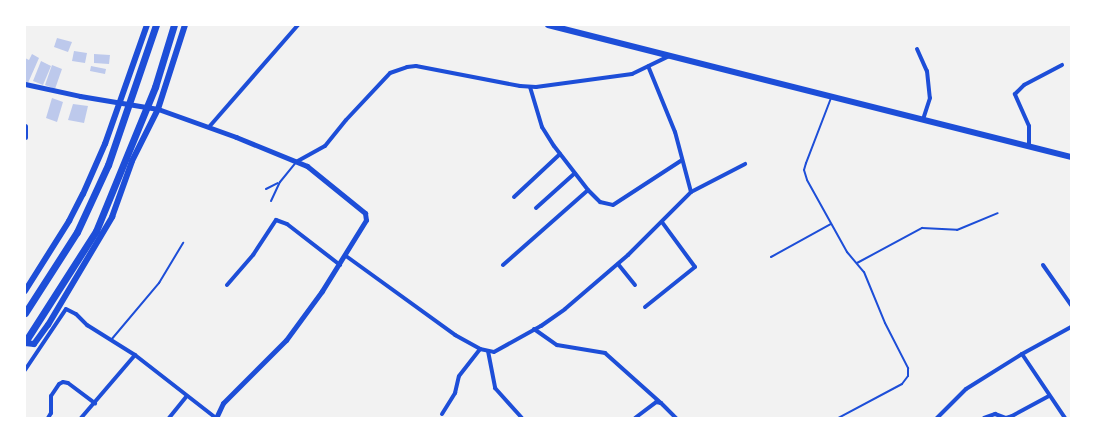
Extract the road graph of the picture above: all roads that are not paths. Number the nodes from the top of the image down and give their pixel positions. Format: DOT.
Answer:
graph roads {
  1 [pos="147,25"];
  2 [pos="156,25"];
  3 [pos="174,25"];
  4 [pos="185,25"];
  5 [pos="298,25"];
  6 [pos="548,25"];
  7 [pos="917,49"];
  8 [pos="671,54"];
  9 [pos="1062,65"];
  10 [pos="648,66"];
  11 [pos="25,84"];
  12 [pos="530,87"];
  13 [pos="832,96"];
  14 [pos="120,102"];
  15 [pos="158,109"];
  16 [pos="923,119"];
  17 [pos="25,126"];
  18 [pos="209,127"];
  19 [pos="25,137"];
  20 [pos="1029,146"];
  21 [pos="560,154"];
  22 [pos="1071,157"];
  23 [pos="682,160"];
  24 [pos="296,162"];
  25 [pos="745,164"];
  26 [pos="575,173"];
  27 [pos="280,182"];
  28 [pos="266,189"];
  29 [pos="588,190"];
  30 [pos="691,192"];
  31 [pos="514,197"];
  32 [pos="271,201"];
  33 [pos="536,208"];
  34 [pos="998,213"];
  35 [pos="662,222"];
  36 [pos="831,224"];
  37 [pos="183,243"];
  38 [pos="346,256"];
  39 [pos="771,256"];
  40 [pos="857,263"];
  41 [pos="618,264"];
  42 [pos="340,265"];
  43 [pos="503,265"];
  44 [pos="1042,265"];
  45 [pos="226,285"];
  46 [pos="635,285"];
  47 [pos="25,291"];
  48 [pos="1071,305"];
  49 [pos="646,307"];
  50 [pos="25,312"];
  51 [pos="1071,327"];
  52 [pos="534,330"];
  53 [pos="111,340"];
  54 [pos="25,343"];
  55 [pos="480,349"];
  56 [pos="488,351"];
  57 [pos="1022,354"];
  58 [pos="135,355"];
  59 [pos="25,370"];
  60 [pos="1049,396"];
  61 [pos="186,397"];
  62 [pos="95,403"];
  63 [pos="661,403"];
  64 [pos="442,414"];
  65 [pos="48,418"];
  66 [pos="81,418"];
  67 [pos="169,418"];
  68 [pos="216,418"];
  69 [pos="522,418"];
  70 [pos="635,418"];
  71 [pos="676,418"];
  72 [pos="838,418"];
  73 [pos="938,418"];
  74 [pos="984,418"];
  75 [pos="1065,418"];
  1 -- 14 [label="main road"];
  2 -- 50 [label="highway"];
  3 -- 54 [label="highway"];
  4 -- 15 [label="main road"];
  5 -- 18 [label="street"];
  6 -- 8 [label="main road"];
  7 -- 16 [label="street"];
  8 -- 10 [label="street"];
  8 -- 13 [label="main road"];
  9 -- 20 [label="street"];
  10 -- 12 [label="street"];
  10 -- 23 [label="street"];
  11 -- 14 [label="street"];
  12 -- 21 [label="street"];
  12 -- 24 [label="street"];
  13 -- 16 [label="main road"];
  13 -- 36 [label="lane"];
  14 -- 15 [label="street"];
  14 -- 47 [label="main road"];
  15 -- 18 [label="street"];
  15 -- 54 [label="main road"];
  16 -- 20 [label="main road"];
  17 -- 19 [label="street"];
  18 -- 24 [label="street"];
  20 -- 22 [label="main road"];
  21 -- 26 [label="street"];
  21 -- 31 [label="street"];
  23 -- 29 [label="street"];
  23 -- 30 [label="street"];
  24 -- 27 [label="lane"];
  24 -- 38 [label="street"];
  25 -- 30 [label="street"];
  26 -- 29 [label="street"];
  26 -- 33 [label="street"];
  27 -- 28 [label="lane"];
  27 -- 32 [label="lane"];
  29 -- 43 [label="street"];
  30 -- 35 [label="street"];
  34 -- 40 [label="lane"];
  35 -- 41 [label="street"];
  35 -- 49 [label="street"];
  36 -- 39 [label="lane"];
  36 -- 40 [label="lane"];
  37 -- 53 [label="lane"];
  38 -- 42 [label="street"];
  38 -- 55 [label="street"];
  40 -- 72 [label="lane"];
  41 -- 46 [label="street"];
  41 -- 52 [label="street"];
  42 -- 45 [label="street"];
  42 -- 68 [label="street"];
  44 -- 48 [label="street"];
  51 -- 57 [label="street"];
  52 -- 56 [label="street"];
  52 -- 63 [label="street"];
  53 -- 58 [label="street"];
  53 -- 59 [label="street"];
  55 -- 56 [label="street"];
  55 -- 64 [label="street"];
  56 -- 69 [label="street"];
  57 -- 60 [label="street"];
  57 -- 73 [label="street"];
  58 -- 61 [label="street"];
  58 -- 62 [label="street"];
  60 -- 74 [label="street"];
  60 -- 75 [label="street"];
  61 -- 67 [label="street"];
  61 -- 68 [label="street"];
  62 -- 65 [label="street"];
  62 -- 66 [label="street"];
  63 -- 70 [label="street"];
  63 -- 71 [label="street"];
}
